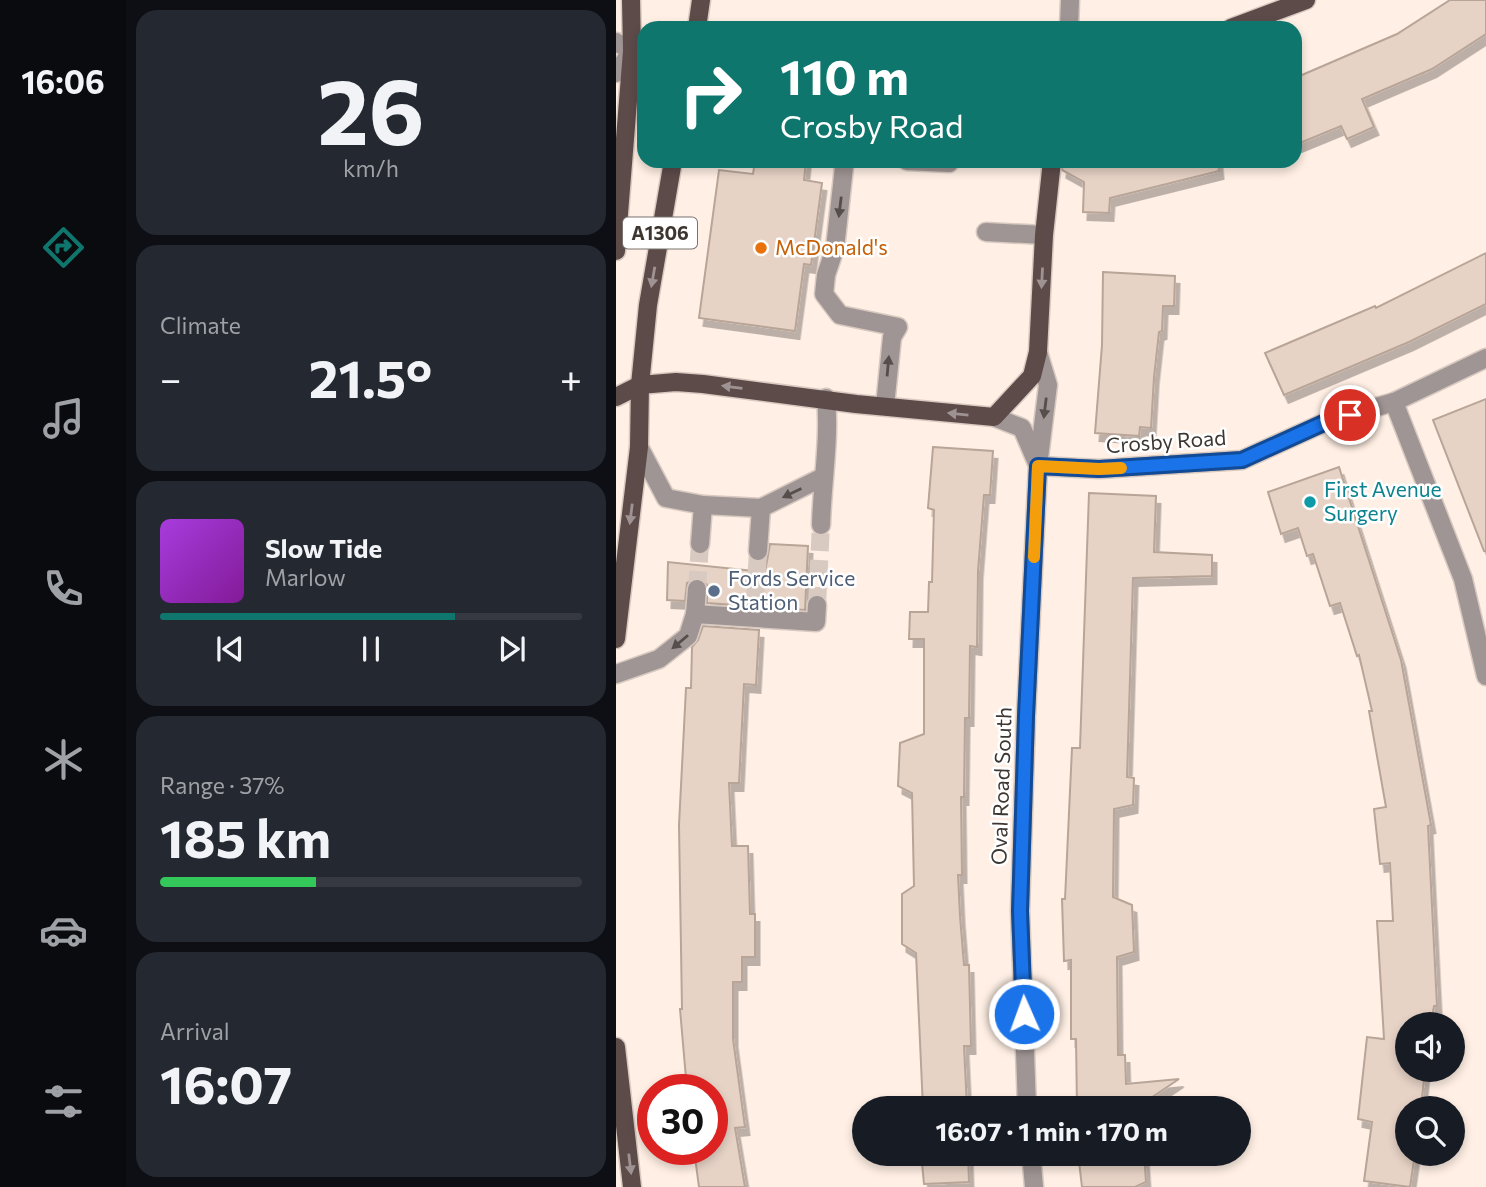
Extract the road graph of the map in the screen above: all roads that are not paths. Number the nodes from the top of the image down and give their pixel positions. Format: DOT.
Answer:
graph roads {
  1 [pos="631,0"];
  2 [pos="701,0"];
  3 [pos="1070,0"];
  4 [pos="1306,0"];
  5 [pos="697,21"];
  6 [pos="1069,21"];
  7 [pos="1250,21"];
  8 [pos="616,42"];
  9 [pos="637,43"];
  10 [pos="637,50"];
  11 [pos="637,51"];
  12 [pos="637,59"];
  13 [pos="616,73"];
  14 [pos="672,168"];
  15 [pos="844,168"];
  16 [pos="1051,168"];
  17 [pos="986,232"];
  18 [pos="1044,235"];
  19 [pos="617,245"];
  20 [pos="1038,352"];
  21 [pos="1486,358"];
  22 [pos="640,385"];
  23 [pos="616,397"];
  24 [pos="826,398"];
  25 [pos="1394,401"];
  26 [pos="885,406"];
  27 [pos="994,417"];
  28 [pos="639,447"];
  29 [pos="1038,466"];
  30 [pos="823,477"];
  31 [pos="703,505"];
  32 [pos="761,508"];
  33 [pos="821,525"];
  34 [pos="700,544"];
  35 [pos="758,551"];
  36 [pos="697,589"];
  37 [pos="817,605"];
  38 [pos="695,614"];
  39 [pos="616,639"];
  40 [pos="616,674"];
  41 [pos="1486,676"];
  42 [pos="616,1047"];
  43 [pos="1027,1096"];
  44 [pos="1032,1166"];
  45 [pos="632,1187"];
  46 [pos="1034,1187"];
  1 -- 9 [label="main road, A1306"];
  2 -- 5 [label="main road"];
  3 -- 6 [label="street"];
  4 -- 7 [label="main road"];
  8 -- 10 [label="street"];
  11 -- 13 [label="street"];
  12 -- 19 [label="main road, A1306"];
  14 -- 22 [label="main road, A1306, one-way"];
  15 -- 26 [label="street"];
  16 -- 18 [label="main road, Oval Road South"];
  17 -- 18 [label="street"];
  18 -- 20 [label="main road, Oval Road South, one-way"];
  20 -- 27 [label="main road, Oval Road South"];
  20 -- 29 [label="street, Oval Road South, one-way"];
  21 -- 25 [label="street, Crosby Road"];
  22 -- 23 [label="main road"];
  24 -- 22 [label="main road, Oval Road South, one-way"];
  22 -- 28 [label="main road, A1306"];
  24 -- 26 [label="main road, Oval Road South"];
  24 -- 30 [label="street"];
  25 -- 29 [label="street, Crosby Road"];
  25 -- 41 [label="street"];
  27 -- 26 [label="main road, Oval Road South, one-way"];
  27 -- 29 [label="street, Oval Road South"];
  28 -- 31 [label="street"];
  28 -- 39 [label="main road, A1306, one-way"];
  29 -- 43 [label="street, Oval Road South"];
  30 -- 32 [label="street, one-way"];
  30 -- 33 [label="street"];
  31 -- 32 [label="street"];
  31 -- 34 [label="street"];
  32 -- 35 [label="street"];
  36 -- 38 [label="street"];
  37 -- 38 [label="street"];
  38 -- 40 [label="street, one-way"];
  42 -- 45 [label="main road, one-way"];
  44 -- 46 [label="street"];
}
